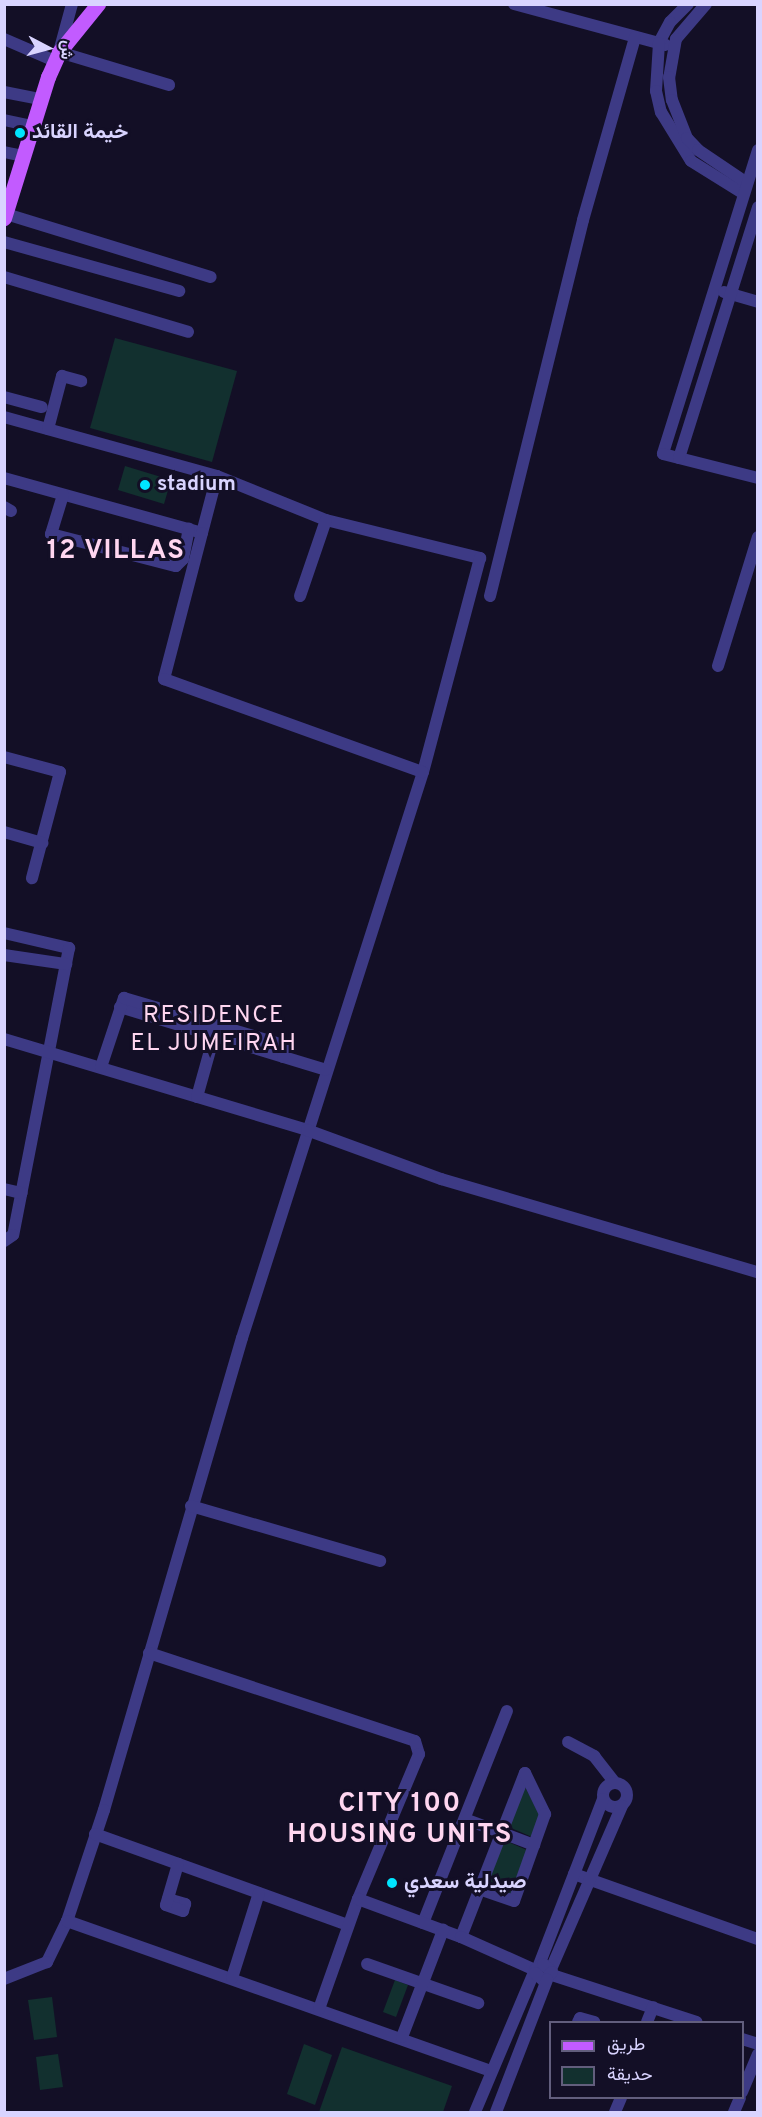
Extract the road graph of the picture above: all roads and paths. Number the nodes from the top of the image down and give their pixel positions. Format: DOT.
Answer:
graph roads {
  1 [pos="72,4"];
  2 [pos="98,4"];
  3 [pos="514,4"];
  4 [pos="688,4"];
  5 [pos="705,4"];
  6 [pos="4,33"];
  7 [pos="635,37"];
  8 [pos="4,39"];
  9 [pos="659,43"];
  10 [pos="26,47"];
  11 [pos="673,47"];
  12 [pos="57,57"];
  13 [pos="170,85"];
  14 [pos="4,92"];
  15 [pos="40,99"];
  16 [pos="4,120"];
  17 [pos="32,126"];
  18 [pos="758,150"];
  19 [pos="4,152"];
  20 [pos="23,156"];
  21 [pos="9,186"];
  22 [pos="746,188"];
  23 [pos="758,207"];
  24 [pos="6,211"];
  25 [pos="4,242"];
  26 [pos="4,277"];
  27 [pos="211,277"];
  28 [pos="714,290"];
  29 [pos="179,291"];
  30 [pos="730,294"];
  31 [pos="758,302"];
  32 [pos="188,332"];
  33 [pos="72,379"];
  34 [pos="4,397"];
  35 [pos="42,407"];
  36 [pos="4,417"];
  37 [pos="53,422"];
  38 [pos="680,458"];
  39 [pos="217,476"];
  40 [pos="4,478"];
  41 [pos="758,478"];
  42 [pos="63,495"];
  43 [pos="326,520"];
  44 [pos="189,530"];
  45 [pos="202,533"];
  46 [pos="758,537"];
  47 [pos="300,596"];
  48 [pos="490,596"];
  49 [pos="718,666"];
  50 [pos="4,757"];
  51 [pos="423,772"];
  52 [pos="4,832"];
  53 [pos="42,843"];
  54 [pos="32,879"];
  55 [pos="4,933"];
  56 [pos="4,955"];
  57 [pos="66,964"];
  58 [pos="120,1007"];
  59 [pos="214,1036"];
  60 [pos="4,1039"];
  61 [pos="48,1052"];
  62 [pos="283,1057"];
  63 [pos="101,1067"];
  64 [pos="326,1070"];
  65 [pos="196,1097"];
  66 [pos="307,1130"];
  67 [pos="4,1190"];
  68 [pos="22,1193"];
  69 [pos="11,1216"];
  70 [pos="4,1241"];
  71 [pos="758,1272"];
  72 [pos="191,1506"];
  73 [pos="380,1561"];
  74 [pos="149,1653"];
  75 [pos="507,1711"];
  76 [pos="568,1743"];
  77 [pos="614,1782"];
  78 [pos="603,1799"];
  79 [pos="621,1806"];
  80 [pos="465,1819"];
  81 [pos="502,1833"];
  82 [pos="95,1834"];
  83 [pos="534,1845"];
  84 [pos="177,1868"];
  85 [pos="574,1874"];
  86 [pos="586,1880"];
  87 [pos="480,1888"];
  88 [pos="169,1893"];
  89 [pos="259,1893"];
  90 [pos="358,1899"];
  91 [pos="67,1921"];
  92 [pos="423,1923"];
  93 [pos="348,1925"];
  94 [pos="443,1930"];
  95 [pos="461,1937"];
  96 [pos="758,1939"];
  97 [pos="368,1964"];
  98 [pos="543,1972"];
  99 [pos="232,1978"];
  100 [pos="4,1979"];
  101 [pos="423,1983"];
  102 [pos="478,2003"];
  103 [pos="653,2007"];
  104 [pos="319,2008"];
  105 [pos="647,2021"];
  106 [pos="694,2021"];
  107 [pos="402,2037"];
  108 [pos="758,2054"];
  109 [pos="491,2071"];
  110 [pos="744,2087"];
  111 [pos="475,2112"];
  112 [pos="496,2112"];
  1 -- 12 [label="street"];
  2 -- 12 [label="main road"];
  3 -- 7 [label="street"];
  4 -- 9 [label="street"];
  5 -- 11 [label="street"];
  6 -- 10 [label="street"];
  7 -- 9 [label="street"];
  7 -- 48 [label="street"];
  8 -- 10 [label="street"];
  9 -- 11 [label="street"];
  9 -- 22 [label="street"];
  10 -- 12 [label="street"];
  11 -- 22 [label="street"];
  12 -- 13 [label="street"];
  12 -- 15 [label="main road"];
  14 -- 15 [label="street"];
  15 -- 17 [label="main road"];
  16 -- 17 [label="street"];
  17 -- 20 [label="main road"];
  18 -- 22 [label="street"];
  19 -- 20 [label="street"];
  20 -- 21 [label="main road"];
  21 -- 24 [label="main road"];
  22 -- 28 [label="street"];
  23 -- 30 [label="street"];
  24 -- 27 [label="street"];
  25 -- 29 [label="street"];
  26 -- 32 [label="street"];
  28 -- 30 [label="street"];
  28 -- 38 [label="street"];
  30 -- 31 [label="street"];
  30 -- 38 [label="street"];
  33 -- 37 [label="street"];
  34 -- 35 [label="street"];
  36 -- 37 [label="street"];
  37 -- 39 [label="street"];
  38 -- 41 [label="street"];
  39 -- 43 [label="street"];
  39 -- 45 [label="street"];
  40 -- 42 [label="street"];
  42 -- 44 [label="street"];
  42 -- 44 [label="street"];
  43 -- 47 [label="street"];
  43 -- 51 [label="street"];
  44 -- 45 [label="street"];
  45 -- 51 [label="street"];
  46 -- 49 [label="street"];
  50 -- 53 [label="street"];
  51 -- 64 [label="street"];
  52 -- 53 [label="street"];
  53 -- 54 [label="street"];
  55 -- 57 [label="street"];
  56 -- 57 [label="street"];
  57 -- 61 [label="street"];
  58 -- 59 [label="street"];
  58 -- 62 [label="street"];
  58 -- 63 [label="street"];
  59 -- 62 [label="street"];
  59 -- 65 [label="street"];
  60 -- 61 [label="street"];
  61 -- 63 [label="street"];
  61 -- 68 [label="street"];
  62 -- 64 [label="street"];
  63 -- 65 [label="street"];
  64 -- 66 [label="street"];
  65 -- 66 [label="street"];
  66 -- 71 [label="street"];
  66 -- 72 [label="street"];
  67 -- 68 [label="street"];
  68 -- 69 [label="street"];
  69 -- 70 [label="street"];
  72 -- 73 [label="street"];
  72 -- 74 [label="street"];
  74 -- 82 [label="street"];
  74 -- 90 [label="street"];
  75 -- 80 [label="street"];
  76 -- 77 [label="street"];
  77 -- 78 [label="street"];
  77 -- 79 [label="street"];
  78 -- 79 [label="street"];
  78 -- 85 [label="street"];
  79 -- 86 [label="street"];
  80 -- 81 [label="street"];
  80 -- 92 [label="street"];
  81 -- 83 [label="street"];
  81 -- 83 [label="street"];
  81 -- 87 [label="street"];
  82 -- 84 [label="street"];
  82 -- 91 [label="street"];
  83 -- 87 [label="street"];
  84 -- 88 [label="street"];
  84 -- 89 [label="street"];
  85 -- 86 [label="street"];
  85 -- 98 [label="street"];
  86 -- 96 [label="street"];
  86 -- 98 [label="street"];
  87 -- 95 [label="street"];
  89 -- 93 [label="street"];
  89 -- 99 [label="street"];
  90 -- 92 [label="street"];
  90 -- 93 [label="street"];
  91 -- 99 [label="street"];
  91 -- 100 [label="street"];
  92 -- 94 [label="street"];
  93 -- 104 [label="street"];
  94 -- 95 [label="street"];
  94 -- 101 [label="street"];
  95 -- 98 [label="street"];
  97 -- 101 [label="street"];
  98 -- 103 [label="street"];
  98 -- 109 [label="street"];
  98 -- 112 [label="street"];
  99 -- 104 [label="street"];
  101 -- 102 [label="street"];
  101 -- 107 [label="street"];
  103 -- 105 [label="street"];
  103 -- 106 [label="street"];
  104 -- 107 [label="street"];
  107 -- 109 [label="street"];
  108 -- 110 [label="street"];
  109 -- 111 [label="street"];
}
